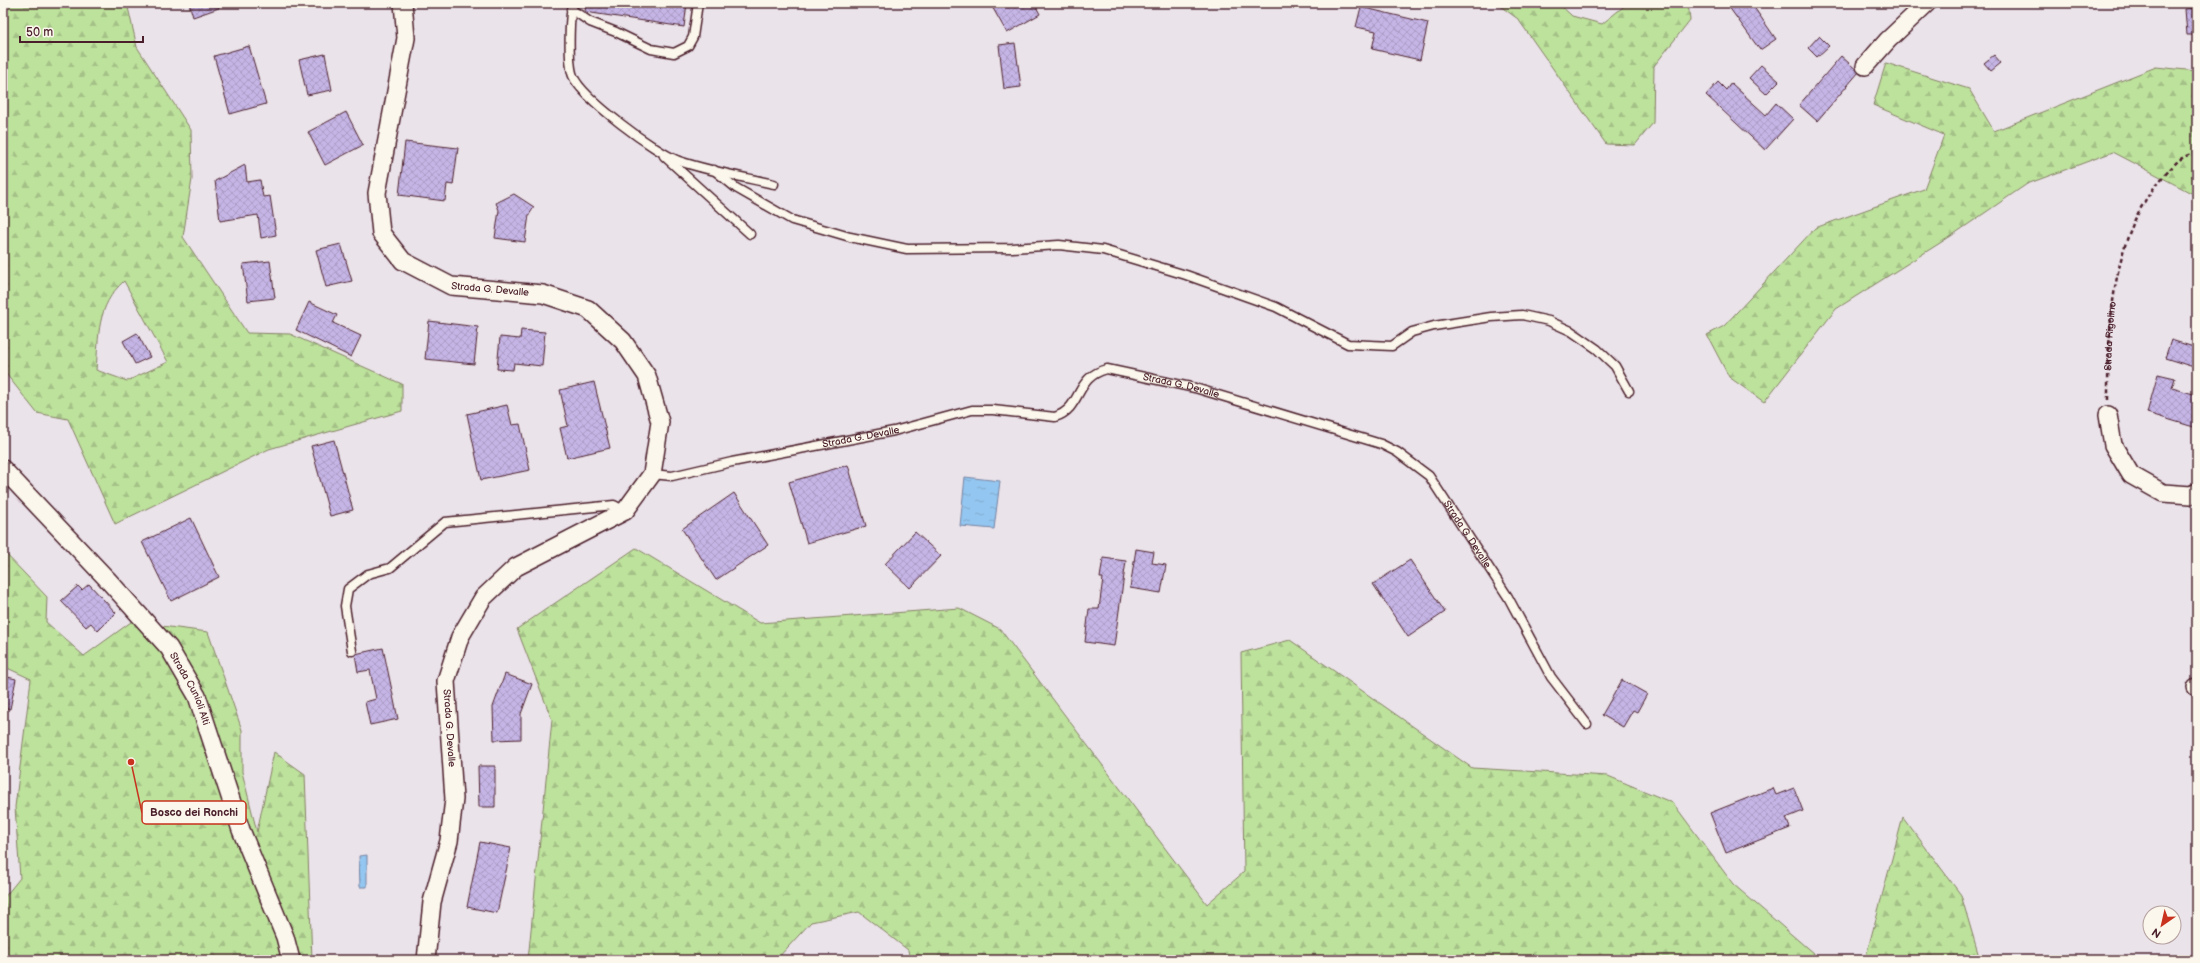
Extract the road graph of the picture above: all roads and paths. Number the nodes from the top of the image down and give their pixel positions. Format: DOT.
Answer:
graph roads {
  1 [pos="403,3"];
  2 [pos="698,3"];
  3 [pos="1927,3"];
  4 [pos="572,6"];
  5 [pos="1865,66"];
  6 [pos="659,152"];
  7 [pos="2197,152"];
  8 [pos="714,170"];
  9 [pos="774,184"];
  10 [pos="750,234"];
  11 [pos="1629,391"];
  12 [pos="2108,415"];
  13 [pos="3,469"];
  14 [pos="652,474"];
  15 [pos="2197,492"];
  16 [pos="626,511"];
  17 [pos="352,651"];
  18 [pos="1587,724"];
  19 [pos="292,960"];
  20 [pos="426,960"];
  1 -- 14 [label="street, Strada G. Devalle"];
  2 -- 4 [label="lane"];
  3 -- 5 [label="street"];
  4 -- 6 [label="lane"];
  6 -- 8 [label="lane"];
  6 -- 10 [label="lane"];
  7 -- 12 [label="path, Strada Rigolino"];
  8 -- 9 [label="lane"];
  8 -- 11 [label="lane"];
  12 -- 15 [label="street"];
  13 -- 19 [label="street, Strada Cunioli Alti"];
  14 -- 16 [label="street, Strada G. Devalle"];
  14 -- 18 [label="lane, Strada G. Devalle"];
  16 -- 17 [label="lane"];
  16 -- 20 [label="street, Strada G. Devalle"];
}
